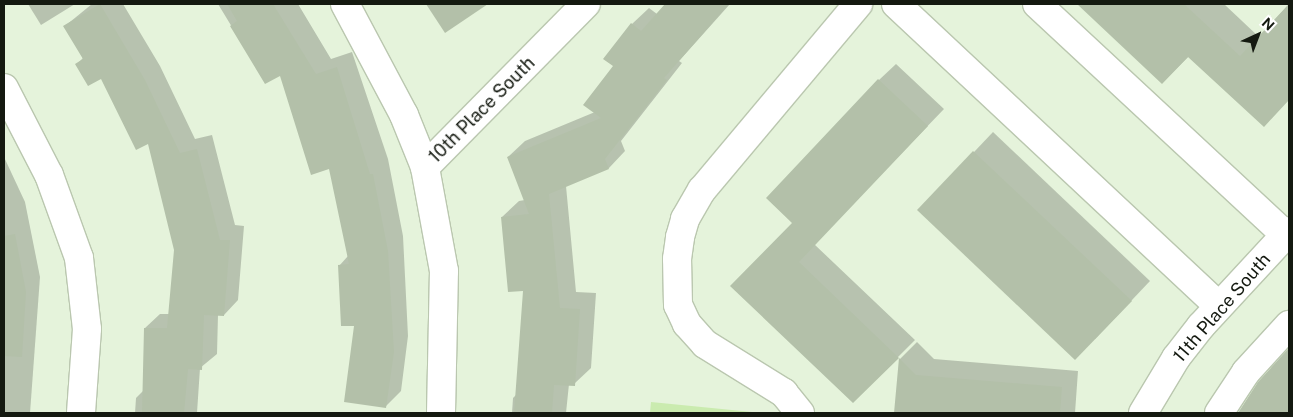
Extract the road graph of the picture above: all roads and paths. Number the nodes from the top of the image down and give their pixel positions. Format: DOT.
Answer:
graph roads {
  1 [pos="345,4"];
  2 [pos="586,4"];
  3 [pos="858,4"];
  4 [pos="896,4"];
  5 [pos="1038,4"];
  6 [pos="4,88"];
  7 [pos="425,167"];
  8 [pos="1288,233"];
  9 [pos="1219,306"];
  10 [pos="1289,325"];
  11 [pos="81,413"];
  12 [pos="441,413"];
  13 [pos="800,413"];
  14 [pos="1143,413"];
  15 [pos="1219,413"];
  1 -- 7 [label="street"];
  2 -- 7 [label="street, 10th Place South"];
  3 -- 13 [label="street"];
  4 -- 9 [label="street"];
  5 -- 8 [label="street"];
  6 -- 11 [label="street"];
  7 -- 12 [label="street, 10th Place South"];
  8 -- 9 [label="street, 11th Place South"];
  9 -- 14 [label="street, 11th Place South"];
  10 -- 15 [label="street"];
}
